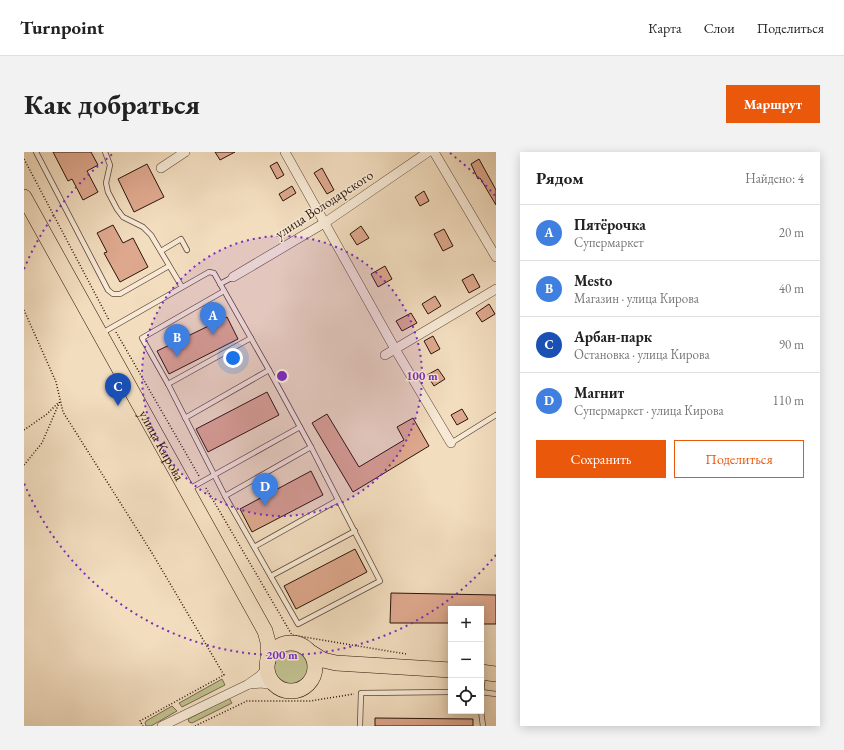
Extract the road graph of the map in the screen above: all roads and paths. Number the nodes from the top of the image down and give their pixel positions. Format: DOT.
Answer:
graph roads {
  1 [pos="36,152"];
  2 [pos="105,152"];
  3 [pos="185,152"];
  4 [pos="285,152"];
  5 [pos="428,152"];
  6 [pos="434,152"];
  7 [pos="24,159"];
  8 [pos="162,168"];
  9 [pos="24,197"];
  10 [pos="326,222"];
  11 [pos="187,250"];
  12 [pos="161,251"];
  13 [pos="496,257"];
  14 [pos="169,266"];
  15 [pos="233,277"];
  16 [pos="220,284"];
  17 [pos="182,287"];
  18 [pos="496,289"];
  19 [pos="224,291"];
  20 [pos="24,310"];
  21 [pos="106,330"];
  22 [pos="251,338"];
  23 [pos="395,349"];
  24 [pos="385,355"];
  25 [pos="269,370"];
  26 [pos="168,384"];
  27 [pos="60,400"];
  28 [pos="496,415"];
  29 [pos="185,418"];
  30 [pos="300,428"];
  31 [pos="24,430"];
  32 [pos="451,443"];
  33 [pos="312,447"];
  34 [pos="24,465"];
  35 [pos="213,475"];
  36 [pos="202,481"];
  37 [pos="187,490"];
  38 [pos="225,496"];
  39 [pos="355,531"];
  40 [pos="254,547"];
  41 [pos="271,576"];
  42 [pos="265,631"];
  43 [pos="285,643"];
  44 [pos="312,653"];
  45 [pos="408,654"];
  46 [pos="336,663"];
  47 [pos="267,665"];
  48 [pos="448,670"];
  49 [pos="487,673"];
  50 [pos="314,676"];
  51 [pos="484,683"];
  52 [pos="247,685"];
  53 [pos="274,685"];
  54 [pos="448,692"];
  55 [pos="360,693"];
  56 [pos="484,693"];
  57 [pos="496,694"];
  58 [pos="482,714"];
  59 [pos="143,726"];
  60 [pos="164,726"];
  61 [pos="194,726"];
  62 [pos="360,726"];
  63 [pos="484,726"];
  1 -- 14 [label="lane"];
  2 -- 12 [label="lane"];
  3 -- 8 [label="street"];
  4 -- 10 [label="street"];
  5 -- 10 [label="street, улица Володарского"];
  6 -- 13 [label="street"];
  7 -- 21 [label="path"];
  9 -- 21 [label="main road, улица Кирова"];
  10 -- 15 [label="street, улица Володарского"];
  10 -- 23 [label="street"];
  11 -- 12 [label="lane"];
  12 -- 14 [label="lane"];
  14 -- 17 [label="lane"];
  15 -- 16 [label="lane"];
  16 -- 17 [label="lane"];
  16 -- 19 [label="lane"];
  17 -- 21 [label="lane"];
  18 -- 23 [label="street"];
  19 -- 22 [label="lane"];
  19 -- 26 [label="lane"];
  20 -- 27 [label="path"];
  21 -- 36 [label="path"];
  21 -- 37 [label="main road, улица Кирова"];
  22 -- 25 [label="lane"];
  22 -- 26 [label="lane"];
  23 -- 24 [label="street"];
  23 -- 32 [label="street"];
  25 -- 29 [label="lane"];
  25 -- 30 [label="lane"];
  26 -- 29 [label="lane"];
  27 -- 31 [label="path"];
  27 -- 34 [label="path"];
  27 -- 59 [label="path"];
  28 -- 32 [label="lane"];
  29 -- 35 [label="lane"];
  30 -- 33 [label="lane"];
  30 -- 35 [label="lane"];
  33 -- 38 [label="lane"];
  33 -- 39 [label="lane"];
  33 -- 40 [label="lane"];
  35 -- 36 [label="lane"];
  35 -- 38 [label="lane"];
  36 -- 37 [label="lane"];
  36 -- 45 [label="path"];
  37 -- 42 [label="main road, улица Кирова"];
  38 -- 40 [label="lane"];
  39 -- 41 [label="lane"];
  39 -- 41 [label="lane"];
  40 -- 41 [label="lane"];
  42 -- 43 [label="main road"];
  42 -- 47 [label="main road"];
  43 -- 44 [label="main road"];
  43 -- 47 [label="main road"];
  44 -- 46 [label="main road"];
  44 -- 50 [label="main road"];
  46 -- 48 [label="main road"];
  46 -- 50 [label="main road"];
  47 -- 52 [label="street"];
  47 -- 53 [label="main road"];
  49 -- 51 [label="lane"];
  50 -- 53 [label="main road"];
  52 -- 53 [label="street"];
  52 -- 60 [label="street"];
  54 -- 55 [label="lane"];
  55 -- 61 [label="path"];
  55 -- 62 [label="lane"];
  56 -- 57 [label="lane"];
  58 -- 63 [label="lane"];
}
